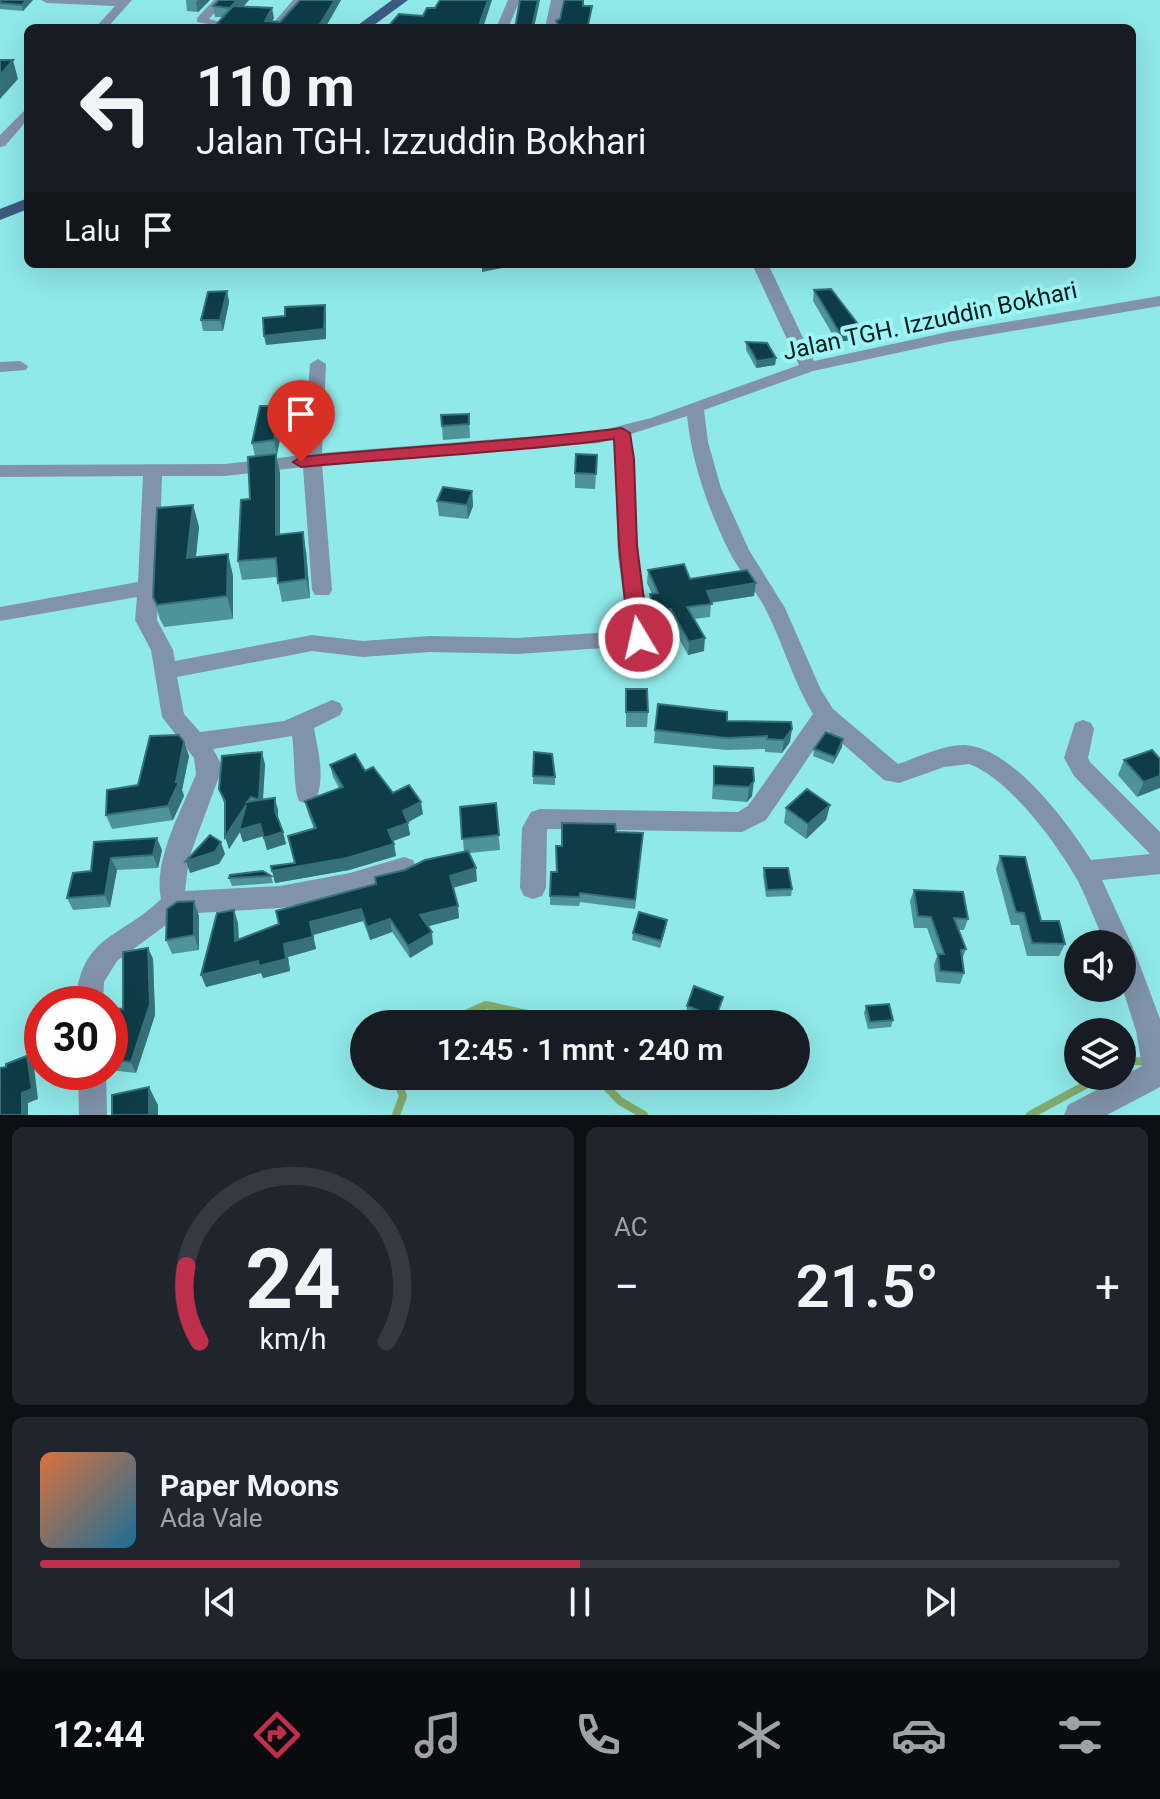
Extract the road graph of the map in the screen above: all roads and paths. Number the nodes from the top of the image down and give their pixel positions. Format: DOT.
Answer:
graph roads {
  1 [pos="47,0"];
  2 [pos="220,0"];
  3 [pos="299,0"];
  4 [pos="401,0"];
  5 [pos="415,0"];
  6 [pos="514,0"];
  7 [pos="557,0"];
  8 [pos="124,1"];
  9 [pos="104,24"];
  10 [pos="216,24"];
  11 [pos="278,24"];
  12 [pos="367,24"];
  13 [pos="384,24"];
  14 [pos="504,24"];
  15 [pos="552,24"];
  16 [pos="21,127"];
  17 [pos="0,143"];
  18 [pos="24,193"];
  19 [pos="0,203"];
  20 [pos="24,205"];
  21 [pos="0,215"];
  22 [pos="762,268"];
  23 [pos="1160,301"];
  24 [pos="318,364"];
  25 [pos="20,366"];
  26 [pos="0,367"];
  27 [pos="809,367"];
  28 [pos="695,406"];
  29 [pos="622,433"];
  30 [pos="312,460"];
  31 [pos="153,469"];
  32 [pos="0,471"];
  33 [pos="147,588"];
  34 [pos="322,590"];
  35 [pos="0,614"];
  36 [pos="639,638"];
  37 [pos="648,666"];
  38 [pos="164,671"];
  39 [pos="332,709"];
  40 [pos="825,715"];
  41 [pos="302,724"];
  42 [pos="1083,729"];
  43 [pos="195,742"];
  44 [pos="307,794"];
  45 [pos="1160,848"];
  46 [pos="1160,863"];
  47 [pos="404,868"];
  48 [pos="1085,871"];
  49 [pos="533,888"];
  50 [pos="175,903"];
  51 [pos="1112,930"];
  52 [pos="92,986"];
  53 [pos="1136,994"];
  54 [pos="92,1090"];
  55 [pos="93,1115"];
  56 [pos="1078,1115"];
  1 -- 8 [label="street"];
  2 -- 10 [label="street"];
  3 -- 11 [label="street"];
  4 -- 12 [label="main road"];
  5 -- 13 [label="main road"];
  6 -- 14 [label="street"];
  7 -- 15 [label="street"];
  8 -- 9 [label="street"];
  16 -- 17 [label="street"];
  18 -- 19 [label="main road"];
  20 -- 21 [label="main road"];
  22 -- 27 [label="street"];
  23 -- 27 [label="street, Jalan TGH. Izzuddin Bokhari"];
  24 -- 30 [label="street"];
  25 -- 26 [label="street"];
  27 -- 28 [label="street, Jalan TGH. Izzuddin Bokhari"];
  28 -- 29 [label="street, Jalan TGH. Izzuddin Bokhari"];
  28 -- 40 [label="street"];
  29 -- 30 [label="street, Jalan TGH. Izzuddin Bokhari"];
  29 -- 36 [label="street"];
  30 -- 31 [label="street, Jalan TGH. Izzuddin Bokhari"];
  30 -- 34 [label="street"];
  31 -- 32 [label="street, Jalan TGH. Izzuddin Bokhari"];
  31 -- 33 [label="street"];
  33 -- 35 [label="street"];
  33 -- 38 [label="street"];
  36 -- 37 [label="street"];
  36 -- 38 [label="street"];
  38 -- 43 [label="street"];
  39 -- 41 [label="street"];
  40 -- 48 [label="street"];
  40 -- 49 [label="street"];
  41 -- 43 [label="street"];
  41 -- 44 [label="street"];
  42 -- 45 [label="street"];
  43 -- 50 [label="street"];
  46 -- 48 [label="street"];
  47 -- 50 [label="street"];
  48 -- 51 [label="street"];
  50 -- 52 [label="street"];
  53 -- 56 [label="street"];
  54 -- 55 [label="street"];
}
